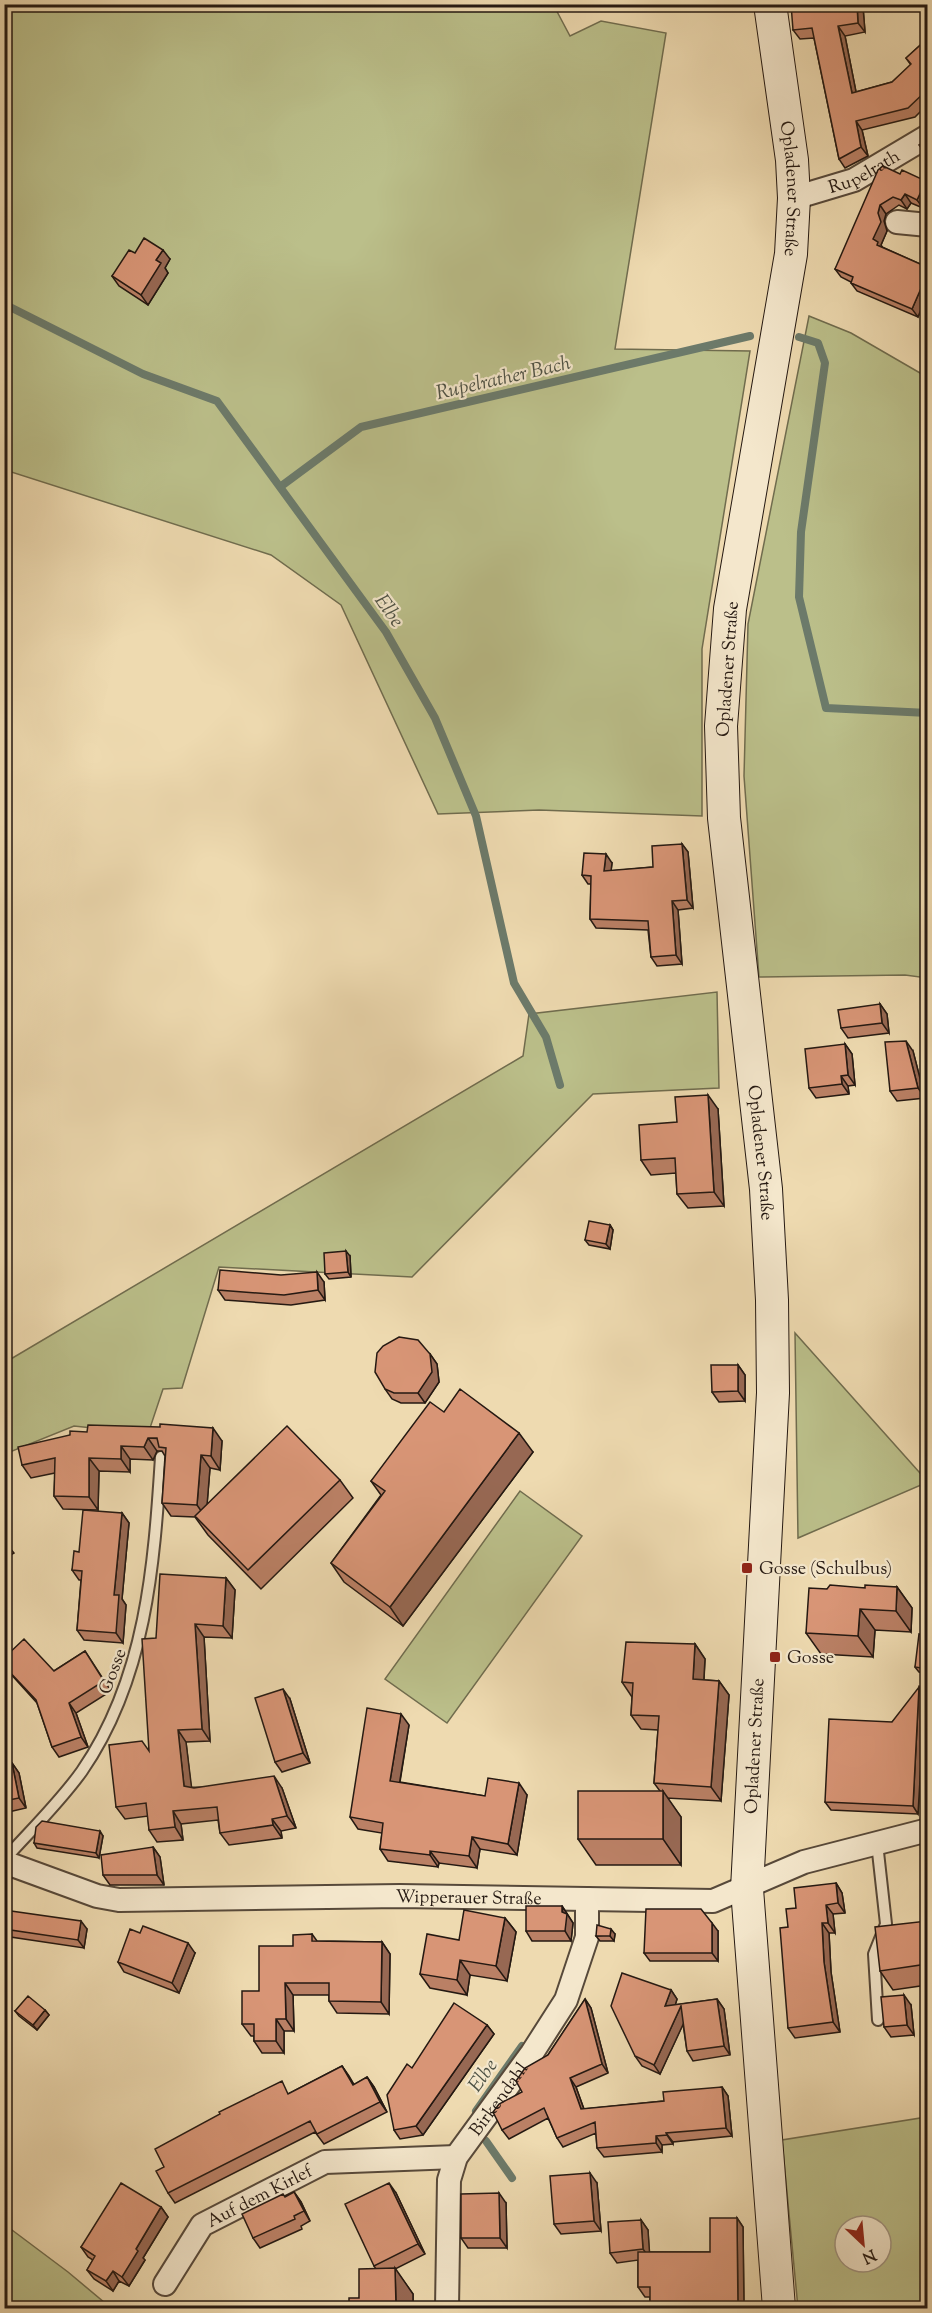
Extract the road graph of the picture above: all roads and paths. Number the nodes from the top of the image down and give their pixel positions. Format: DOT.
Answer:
graph roads {
  1 [pos="770,4"];
  2 [pos="927,136"];
  3 [pos="794,198"];
  4 [pos="897,222"];
  5 [pos="927,225"];
  6 [pos="161,1457"];
  7 [pos="927,1830"];
  8 [pos="877,1843"];
  9 [pos="4,1861"];
  10 [pos="747,1889"];
  11 [pos="587,1899"];
  12 [pos="878,2020"];
  13 [pos="456,2157"];
  14 [pos="165,2284"];
  15 [pos="447,2308"];
  16 [pos="779,2308"];
  1 -- 3 [label="main road, Opladener Straße"];
  2 -- 3 [label="street, Rupelrath"];
  3 -- 10 [label="main road, Opladener Straße"];
  4 -- 5 [label="street"];
  6 -- 9 [label="lane, Gosse"];
  7 -- 8 [label="street, Wipperauer Straße"];
  8 -- 10 [label="street, Wipperauer Straße"];
  8 -- 12 [label="lane"];
  9 -- 11 [label="street, Wipperauer Straße"];
  10 -- 11 [label="street, Wipperauer Straße"];
  10 -- 16 [label="main road, Opladener Straße"];
  11 -- 13 [label="street, Birkendahl"];
  13 -- 14 [label="street, Auf dem Kirlef"];
  13 -- 15 [label="street, Birkendahl"];
}
